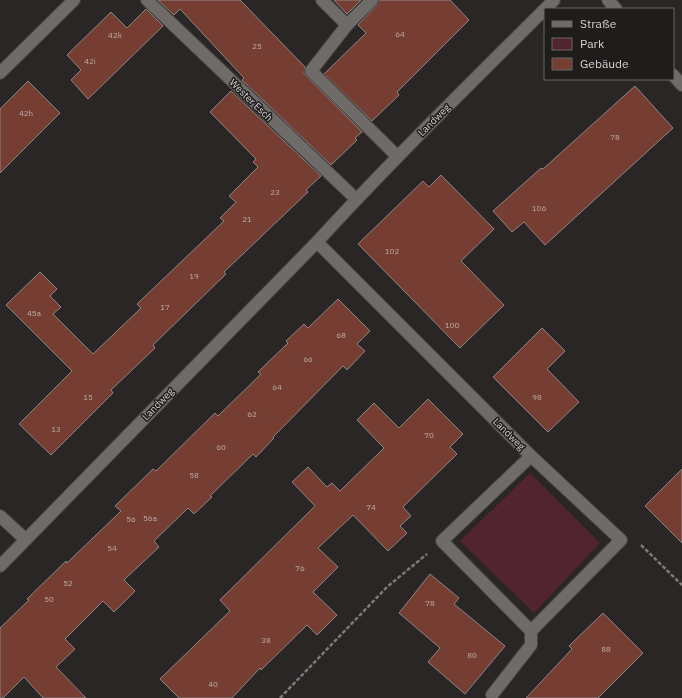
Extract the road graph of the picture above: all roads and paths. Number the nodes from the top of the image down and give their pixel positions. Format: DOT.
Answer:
graph roads {
  1 [pos="74,0"];
  2 [pos="147,0"];
  3 [pos="322,0"];
  4 [pos="372,0"];
  5 [pos="554,0"];
  6 [pos="608,0"];
  7 [pos="546,8"];
  8 [pos="615,8"];
  9 [pos="544,10"];
  10 [pos="347,25"];
  11 [pos="0,73"];
  12 [pos="674,76"];
  13 [pos="682,85"];
  14 [pos="398,156"];
  15 [pos="356,199"];
  16 [pos="317,242"];
  17 [pos="531,456"];
  18 [pos="0,516"];
  19 [pos="25,539"];
  20 [pos="621,540"];
  21 [pos="442,541"];
  22 [pos="0,566"];
  23 [pos="682,585"];
  24 [pos="532,631"];
  25 [pos="492,695"];
  26 [pos="280,698"];
  1 -- 11 [label="street"];
  2 -- 15 [label="street, Wester Esch"];
  3 -- 10 [label="street"];
  4 -- 10 [label="street"];
  5 -- 7 [label="street, Landweg"];
  6 -- 8 [label="street"];
  9 -- 14 [label="street, Landweg"];
  10 -- 14 [label="street"];
  12 -- 13 [label="street"];
  14 -- 15 [label="street, Landweg"];
  15 -- 16 [label="street, Landweg"];
  16 -- 17 [label="street, Landweg"];
  16 -- 19 [label="street, Landweg"];
  17 -- 20 [label="street, Landweg"];
  17 -- 21 [label="street, Landweg"];
  18 -- 19 [label="street"];
  19 -- 22 [label="street, Landweg"];
  20 -- 23 [label="path"];
  20 -- 24 [label="street"];
  21 -- 24 [label="street"];
  21 -- 26 [label="path"];
  24 -- 25 [label="street"];
}
